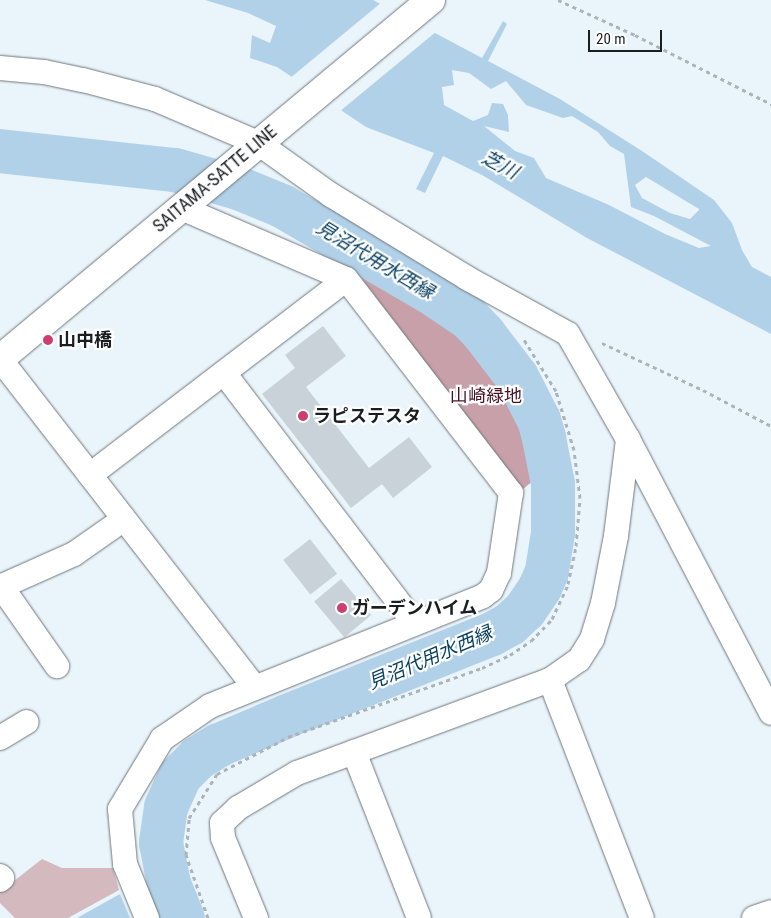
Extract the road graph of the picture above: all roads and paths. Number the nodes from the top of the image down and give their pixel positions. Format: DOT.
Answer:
graph roads {
  1 [pos="431,0"];
  2 [pos="558,0"];
  3 [pos="0,68"];
  4 [pos="771,104"];
  5 [pos="258,143"];
  6 [pos="187,203"];
  7 [pos="346,279"];
  8 [pos="568,334"];
  9 [pos="0,359"];
  10 [pos="224,373"];
  11 [pos="771,426"];
  12 [pos="628,440"];
  13 [pos="90,475"];
  14 [pos="124,519"];
  15 [pos="1,586"];
  16 [pos="415,624"];
  17 [pos="57,666"];
  18 [pos="550,680"];
  19 [pos="255,688"];
  20 [pos="771,713"];
  21 [pos="27,722"];
  22 [pos="0,738"];
  23 [pos="354,752"];
  24 [pos="0,876"];
  25 [pos="0,880"];
  26 [pos="771,912"];
  27 [pos="147,918"];
  28 [pos="256,918"];
  29 [pos="419,918"];
  30 [pos="642,918"];
  31 [pos="754,918"];
  1 -- 5 [label="main road, SAITAMA-SATTE LINE"];
  2 -- 4 [label="path"];
  3 -- 5 [label="street"];
  5 -- 6 [label="main road, SAITAMA-SATTE LINE"];
  5 -- 8 [label="street"];
  6 -- 7 [label="street"];
  6 -- 9 [label="main road, SAITAMA-SATTE LINE"];
  7 -- 10 [label="street"];
  7 -- 16 [label="street"];
  8 -- 11 [label="path"];
  8 -- 12 [label="street"];
  9 -- 13 [label="street"];
  10 -- 13 [label="street"];
  10 -- 16 [label="street"];
  12 -- 18 [label="street"];
  12 -- 20 [label="street"];
  13 -- 14 [label="street"];
  14 -- 15 [label="street"];
  14 -- 19 [label="street"];
  15 -- 17 [label="street"];
  16 -- 19 [label="street"];
  18 -- 23 [label="street"];
  18 -- 30 [label="street"];
  19 -- 27 [label="street"];
  21 -- 22 [label="street"];
  23 -- 28 [label="street"];
  23 -- 29 [label="street"];
  24 -- 25 [label="street"];
  26 -- 31 [label="street"];
}
